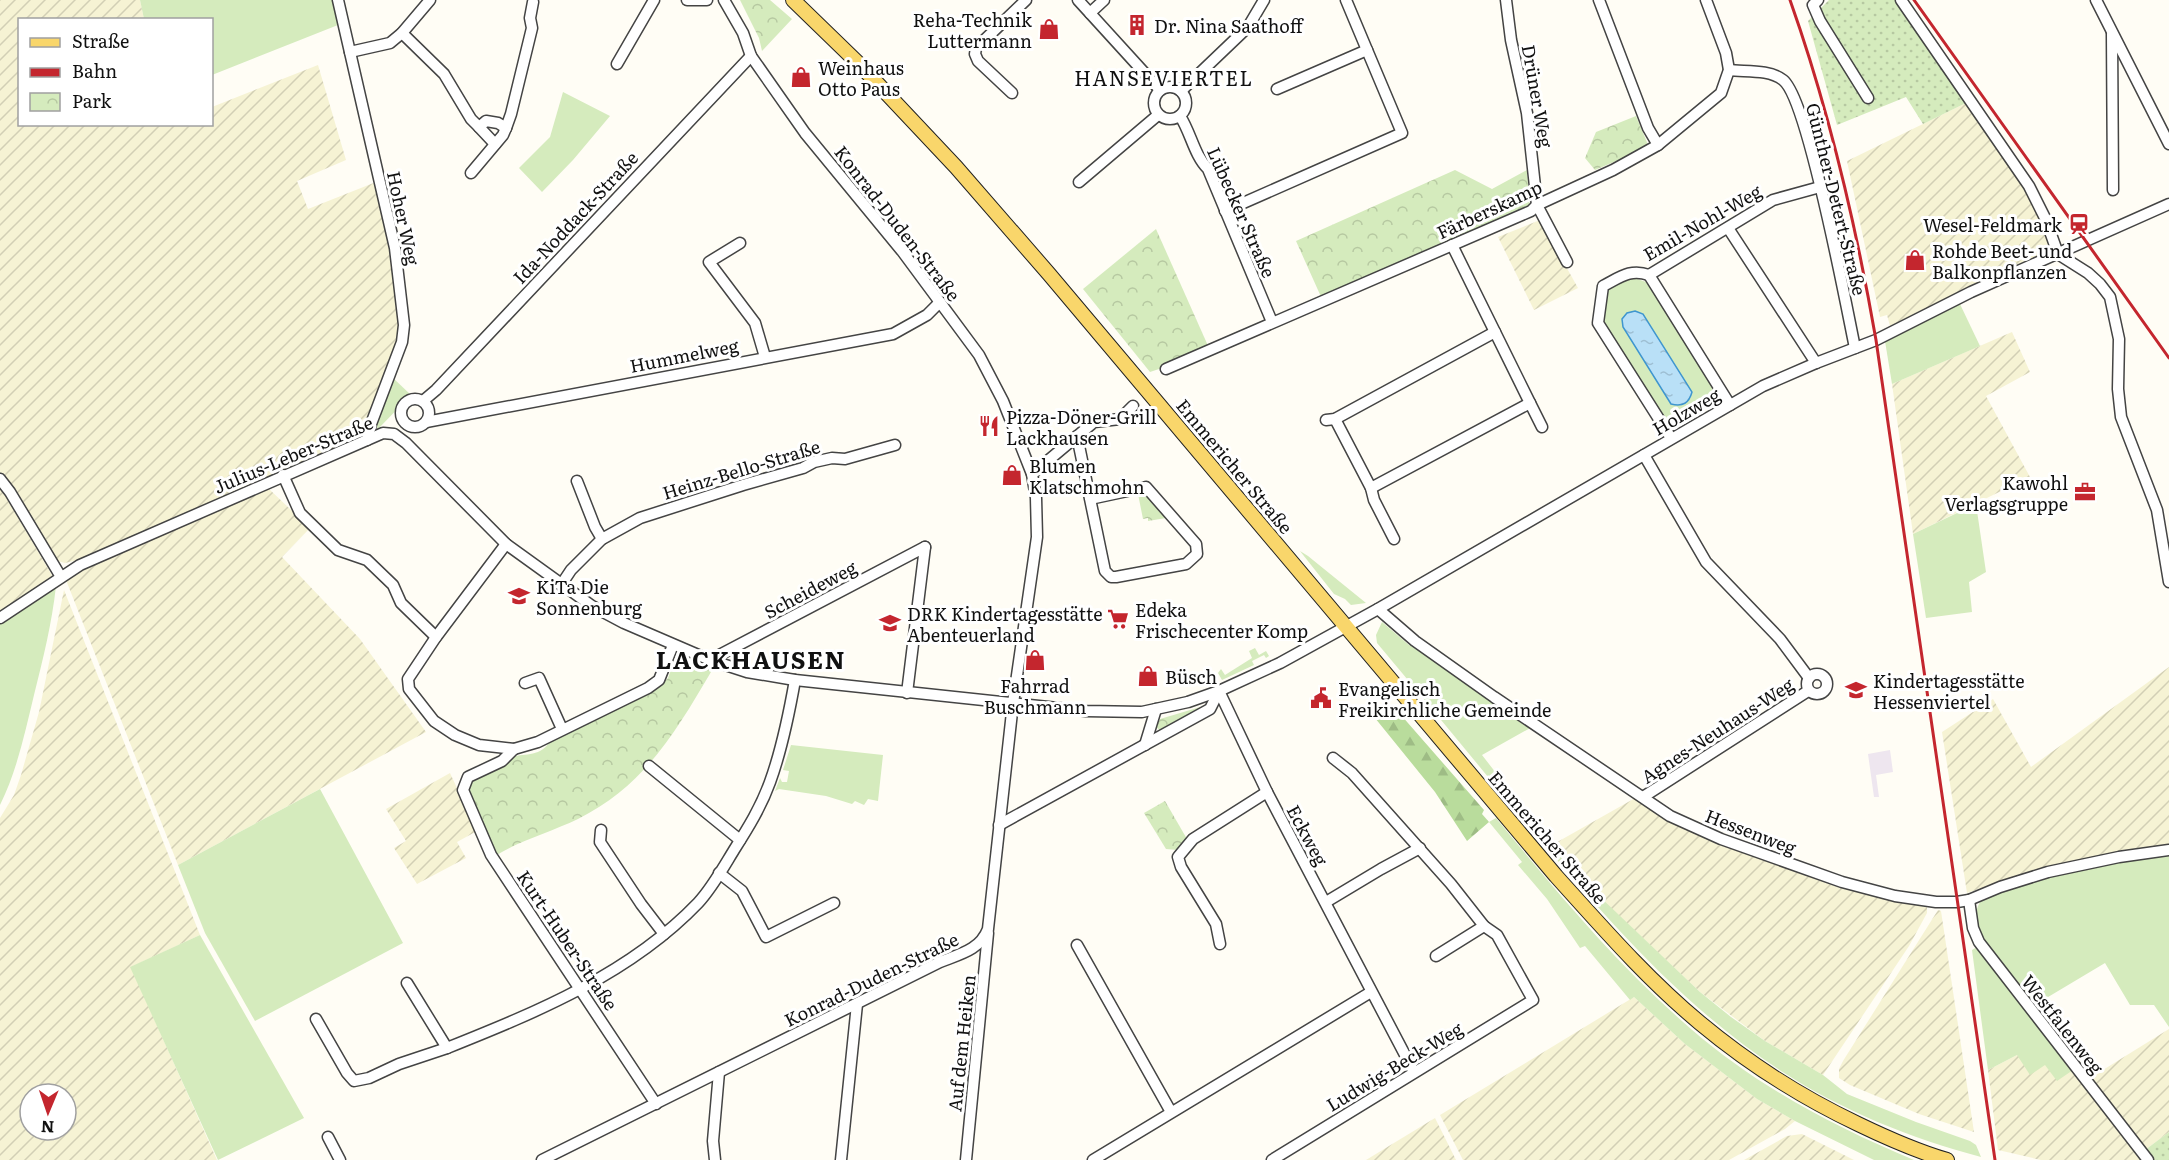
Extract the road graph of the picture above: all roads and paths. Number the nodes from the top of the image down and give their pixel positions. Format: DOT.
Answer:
graph roads {
  1 [pos="338,0"];
  2 [pos="430,0"];
  3 [pos="654,0"];
  4 [pos="687,0"];
  5 [pos="707,0"];
  6 [pos="724,0"];
  7 [pos="794,0"];
  8 [pos="1026,0"];
  9 [pos="1078,0"];
  10 [pos="1104,0"];
  11 [pos="1264,0"];
  12 [pos="1346,0"];
  13 [pos="1506,0"];
  14 [pos="1599,0"];
  15 [pos="1706,0"];
  16 [pos="1818,0"];
  17 [pos="1901,0"];
  18 [pos="2096,0"];
  19 [pos="532,1"];
  20 [pos="1089,13"];
  21 [pos="2112,31"];
  22 [pos="402,33"];
  23 [pos="1366,50"];
  24 [pos="350,52"];
  25 [pos="751,56"];
  26 [pos="617,64"];
  27 [pos="1729,70"];
  28 [pos="1277,89"];
  29 [pos="1160,90"];
  30 [pos="1181,91"];
  31 [pos="1012,93"];
  32 [pos="1868,98"];
  33 [pos="1158,115"];
  34 [pos="1180,117"];
  35 [pos="475,123"];
  36 [pos="2165,126"];
  37 [pos="506,128"];
  38 [pos="495,144"];
  39 [pos="2169,144"];
  40 [pos="1658,145"];
  41 [pos="471,173"];
  42 [pos="1079,182"];
  43 [pos="1820,187"];
  44 [pos="2113,190"];
  45 [pos="2169,204"];
  46 [pos="1537,205"];
  47 [pos="1225,211"];
  48 [pos="1728,228"];
  49 [pos="740,243"];
  50 [pos="1452,245"];
  51 [pos="2058,254"];
  52 [pos="1567,262"];
  53 [pos="1649,275"];
  54 [pos="940,302"];
  55 [pos="1272,322"];
  56 [pos="1495,332"];
  57 [pos="1855,348"];
  58 [pos="765,357"];
  59 [pos="1816,363"];
  60 [pos="1166,369"];
  61 [pos="423,400"];
  62 [pos="1530,403"];
  63 [pos="1730,405"];
  64 [pos="1133,406"];
  65 [pos="426,422"];
  66 [pos="1542,427"];
  67 [pos="1077,436"];
  68 [pos="1671,438"];
  69 [pos="367,440"];
  70 [pos="895,445"];
  71 [pos="1644,455"];
  72 [pos="1032,474"];
  73 [pos="283,475"];
  74 [pos="0,479"];
  75 [pos="577,481"];
  76 [pos="1371,488"];
  77 [pos="1090,499"];
  78 [pos="602,539"];
  79 [pos="1394,539"];
  80 [pos="506,544"];
  81 [pos="61,577"];
  82 [pos="2169,582"];
  83 [pos="561,585"];
  84 [pos="1378,609"];
  85 [pos="0,618"];
  86 [pos="1345,626"];
  87 [pos="436,637"];
  88 [pos="673,645"];
  89 [pos="710,660"];
  90 [pos="1809,678"];
  91 [pos="795,680"];
  92 [pos="525,683"];
  93 [pos="1219,691"];
  94 [pos="1808,691"];
  95 [pos="907,693"];
  96 [pos="1013,704"];
  97 [pos="1156,709"];
  98 [pos="562,729"];
  99 [pos="1145,745"];
  100 [pos="514,749"];
  101 [pos="1334,758"];
  102 [pos="649,766"];
  103 [pos="1267,792"];
  104 [pos="1643,798"];
  105 [pos="999,825"];
  106 [pos="601,830"];
  107 [pos="740,840"];
  108 [pos="1420,848"];
  109 [pos="2169,850"];
  110 [pos="719,873"];
  111 [pos="1969,900"];
  112 [pos="1326,902"];
  113 [pos="834,903"];
  114 [pos="1484,926"];
  115 [pos="988,929"];
  116 [pos="664,934"];
  117 [pos="1220,944"];
  118 [pos="1077,945"];
  119 [pos="1436,956"];
  120 [pos="407,983"];
  121 [pos="580,988"];
  122 [pos="1371,992"];
  123 [pos="857,1004"];
  124 [pos="315,1019"];
  125 [pos="447,1048"];
  126 [pos="719,1072"];
  127 [pos="1414,1072"];
  128 [pos="656,1104"];
  129 [pos="1171,1113"];
  130 [pos="328,1137"];
  131 [pos="340,1160"];
  132 [pos="542,1160"];
  133 [pos="715,1160"];
  134 [pos="841,1160"];
  135 [pos="966,1160"];
  136 [pos="1093,1160"];
  137 [pos="1272,1160"];
  138 [pos="1947,1160"];
  139 [pos="2148,1160"];
  1 -- 24 [label="street, Hoher Weg"];
  2 -- 22 [label="street"];
  3 -- 26 [label="street"];
  4 -- 5 [label="street"];
  6 -- 25 [label="street, Konrad-Duden-Straße"];
  7 -- 86 [label="main road, Emmericher Straße"];
  8 -- 31 [label="street"];
  9 -- 20 [label="street"];
  10 -- 20 [label="street"];
  11 -- 30 [label="street"];
  12 -- 23 [label="street"];
  13 -- 46 [label="street, Drüner Weg"];
  14 -- 40 [label="street"];
  15 -- 27 [label="street"];
  16 -- 32 [label="street"];
  17 -- 51 [label="street"];
  18 -- 21 [label="street"];
  19 -- 37 [label="street"];
  20 -- 29 [label="street"];
  21 -- 36 [label="street"];
  21 -- 44 [label="street"];
  22 -- 24 [label="street"];
  22 -- 35 [label="street"];
  23 -- 28 [label="street"];
  23 -- 47 [label="street"];
  24 -- 69 [label="street, Hoher Weg"];
  25 -- 54 [label="street, Konrad-Duden-Straße"];
  25 -- 61 [label="street, Ida-Noddack-Straße"];
  27 -- 40 [label="street, Färberskamp"];
  27 -- 43 [label="street, Günther-Detert-Straße"];
  29 -- 30 [label="street"];
  29 -- 33 [label="street"];
  30 -- 34 [label="street, Lübecker Straße"];
  33 -- 34 [label="street"];
  33 -- 42 [label="street"];
  34 -- 47 [label="street, Lübecker Straße"];
  35 -- 37 [label="street"];
  35 -- 38 [label="street"];
  36 -- 39 [label="street"];
  37 -- 38 [label="street"];
  38 -- 41 [label="street"];
  40 -- 46 [label="street, Färberskamp"];
  43 -- 48 [label="street, Emil-Nohl-Weg"];
  43 -- 57 [label="street, Günther-Detert-Straße"];
  45 -- 51 [label="street, Holzweg"];
  46 -- 50 [label="street, Färberskamp"];
  46 -- 52 [label="street, Drüner Weg"];
  47 -- 55 [label="street, Lübecker Straße"];
  48 -- 53 [label="street, Emil-Nohl-Weg"];
  48 -- 59 [label="street"];
  49 -- 58 [label="street"];
  50 -- 55 [label="street, Färberskamp"];
  50 -- 56 [label="street"];
  51 -- 57 [label="street, Holzweg"];
  51 -- 82 [label="street"];
  53 -- 63 [label="street"];
  53 -- 68 [label="street, Emil-Nohl-Weg"];
  54 -- 58 [label="street, Hummelweg"];
  54 -- 72 [label="street, Konrad-Duden-Straße"];
  55 -- 60 [label="street, Färberskamp"];
  56 -- 62 [label="street"];
  56 -- 76 [label="street"];
  57 -- 59 [label="street, Holzweg"];
  58 -- 65 [label="street, Hummelweg"];
  59 -- 63 [label="street, Holzweg"];
  61 -- 65 [label="street"];
  61 -- 65 [label="street, Ida-Noddack-Straße"];
  62 -- 66 [label="street"];
  62 -- 76 [label="street"];
  63 -- 68 [label="street, Holzweg"];
  64 -- 67 [label="street"];
  67 -- 72 [label="street"];
  67 -- 77 [label="street"];
  68 -- 71 [label="street, Holzweg"];
  69 -- 73 [label="street, Julius-Leber-Straße"];
  69 -- 80 [label="street, Julius-Leber-Straße"];
  70 -- 78 [label="street, Heinz-Bello-Straße"];
  71 -- 84 [label="street, Holzweg"];
  71 -- 90 [label="street, Agnes-Neuhaus-Weg"];
  72 -- 96 [label="street, Konrad-Duden-Straße"];
  73 -- 81 [label="street, Julius-Leber-Straße"];
  73 -- 87 [label="street"];
  74 -- 81 [label="street"];
  75 -- 78 [label="street"];
  76 -- 79 [label="street"];
  77 -- 77 [label="street"];
  78 -- 83 [label="street, Heinz-Bello-Straße"];
  80 -- 83 [label="street, Julius-Leber-Straße"];
  80 -- 87 [label="street"];
  81 -- 85 [label="street, Julius-Leber-Straße"];
  83 -- 88 [label="street, Julius-Leber-Straße"];
  84 -- 86 [label="street, Holzweg"];
  84 -- 104 [label="street, Hessenweg"];
  86 -- 93 [label="street, Julius-Leber-Straße"];
  86 -- 138 [label="main road, Emmericher Straße"];
  87 -- 100 [label="street"];
  88 -- 89 [label="street, Julius-Leber-Straße"];
  88 -- 98 [label="street"];
  89 -- 91 [label="street, Julius-Leber-Straße"];
  89 -- 95 [label="street, Scheideweg"];
  90 -- 94 [label="street, Agnes-Neuhaus-Weg"];
  90 -- 94 [label="street, Agnes-Neuhaus-Weg"];
  91 -- 95 [label="street, Julius-Leber-Straße"];
  91 -- 107 [label="street"];
  92 -- 98 [label="street"];
  93 -- 97 [label="street, Julius-Leber-Straße"];
  93 -- 99 [label="street"];
  93 -- 103 [label="street, Eckweg"];
  94 -- 104 [label="street, Agnes-Neuhaus-Weg"];
  95 -- 96 [label="street, Julius-Leber-Straße"];
  96 -- 97 [label="street, Julius-Leber-Straße"];
  96 -- 105 [label="street, Konrad-Duden-Straße"];
  97 -- 99 [label="street"];
  98 -- 100 [label="street"];
  99 -- 105 [label="street"];
  100 -- 121 [label="street, Kurt-Huber-Straße"];
  101 -- 108 [label="street"];
  102 -- 107 [label="street"];
  103 -- 112 [label="street, Eckweg"];
  103 -- 117 [label="street"];
  104 -- 111 [label="street, Hessenweg"];
  105 -- 115 [label="street, Konrad-Duden-Straße"];
  106 -- 116 [label="street"];
  107 -- 110 [label="street"];
  108 -- 112 [label="street"];
  108 -- 114 [label="street"];
  109 -- 111 [label="street, Hessenweg"];
  110 -- 113 [label="street"];
  110 -- 116 [label="street"];
  111 -- 139 [label="street, Westfalenweg"];
  112 -- 122 [label="street, Eckweg"];
  114 -- 119 [label="street"];
  114 -- 127 [label="street, Ludwig-Beck-Weg"];
  115 -- 123 [label="street, Konrad-Duden-Straße"];
  115 -- 135 [label="street, Auf dem Heiken"];
  116 -- 121 [label="street"];
  118 -- 129 [label="street"];
  120 -- 125 [label="street"];
  121 -- 125 [label="street"];
  121 -- 128 [label="street, Kurt-Huber-Straße"];
  122 -- 127 [label="street, Eckweg"];
  122 -- 129 [label="street"];
  123 -- 126 [label="street, Konrad-Duden-Straße"];
  123 -- 134 [label="street"];
  124 -- 125 [label="street"];
  126 -- 128 [label="street, Konrad-Duden-Straße"];
  126 -- 133 [label="street"];
  127 -- 137 [label="street, Ludwig-Beck-Weg"];
  128 -- 132 [label="street, Konrad-Duden-Straße"];
  129 -- 136 [label="street"];
  130 -- 131 [label="street"];
}
